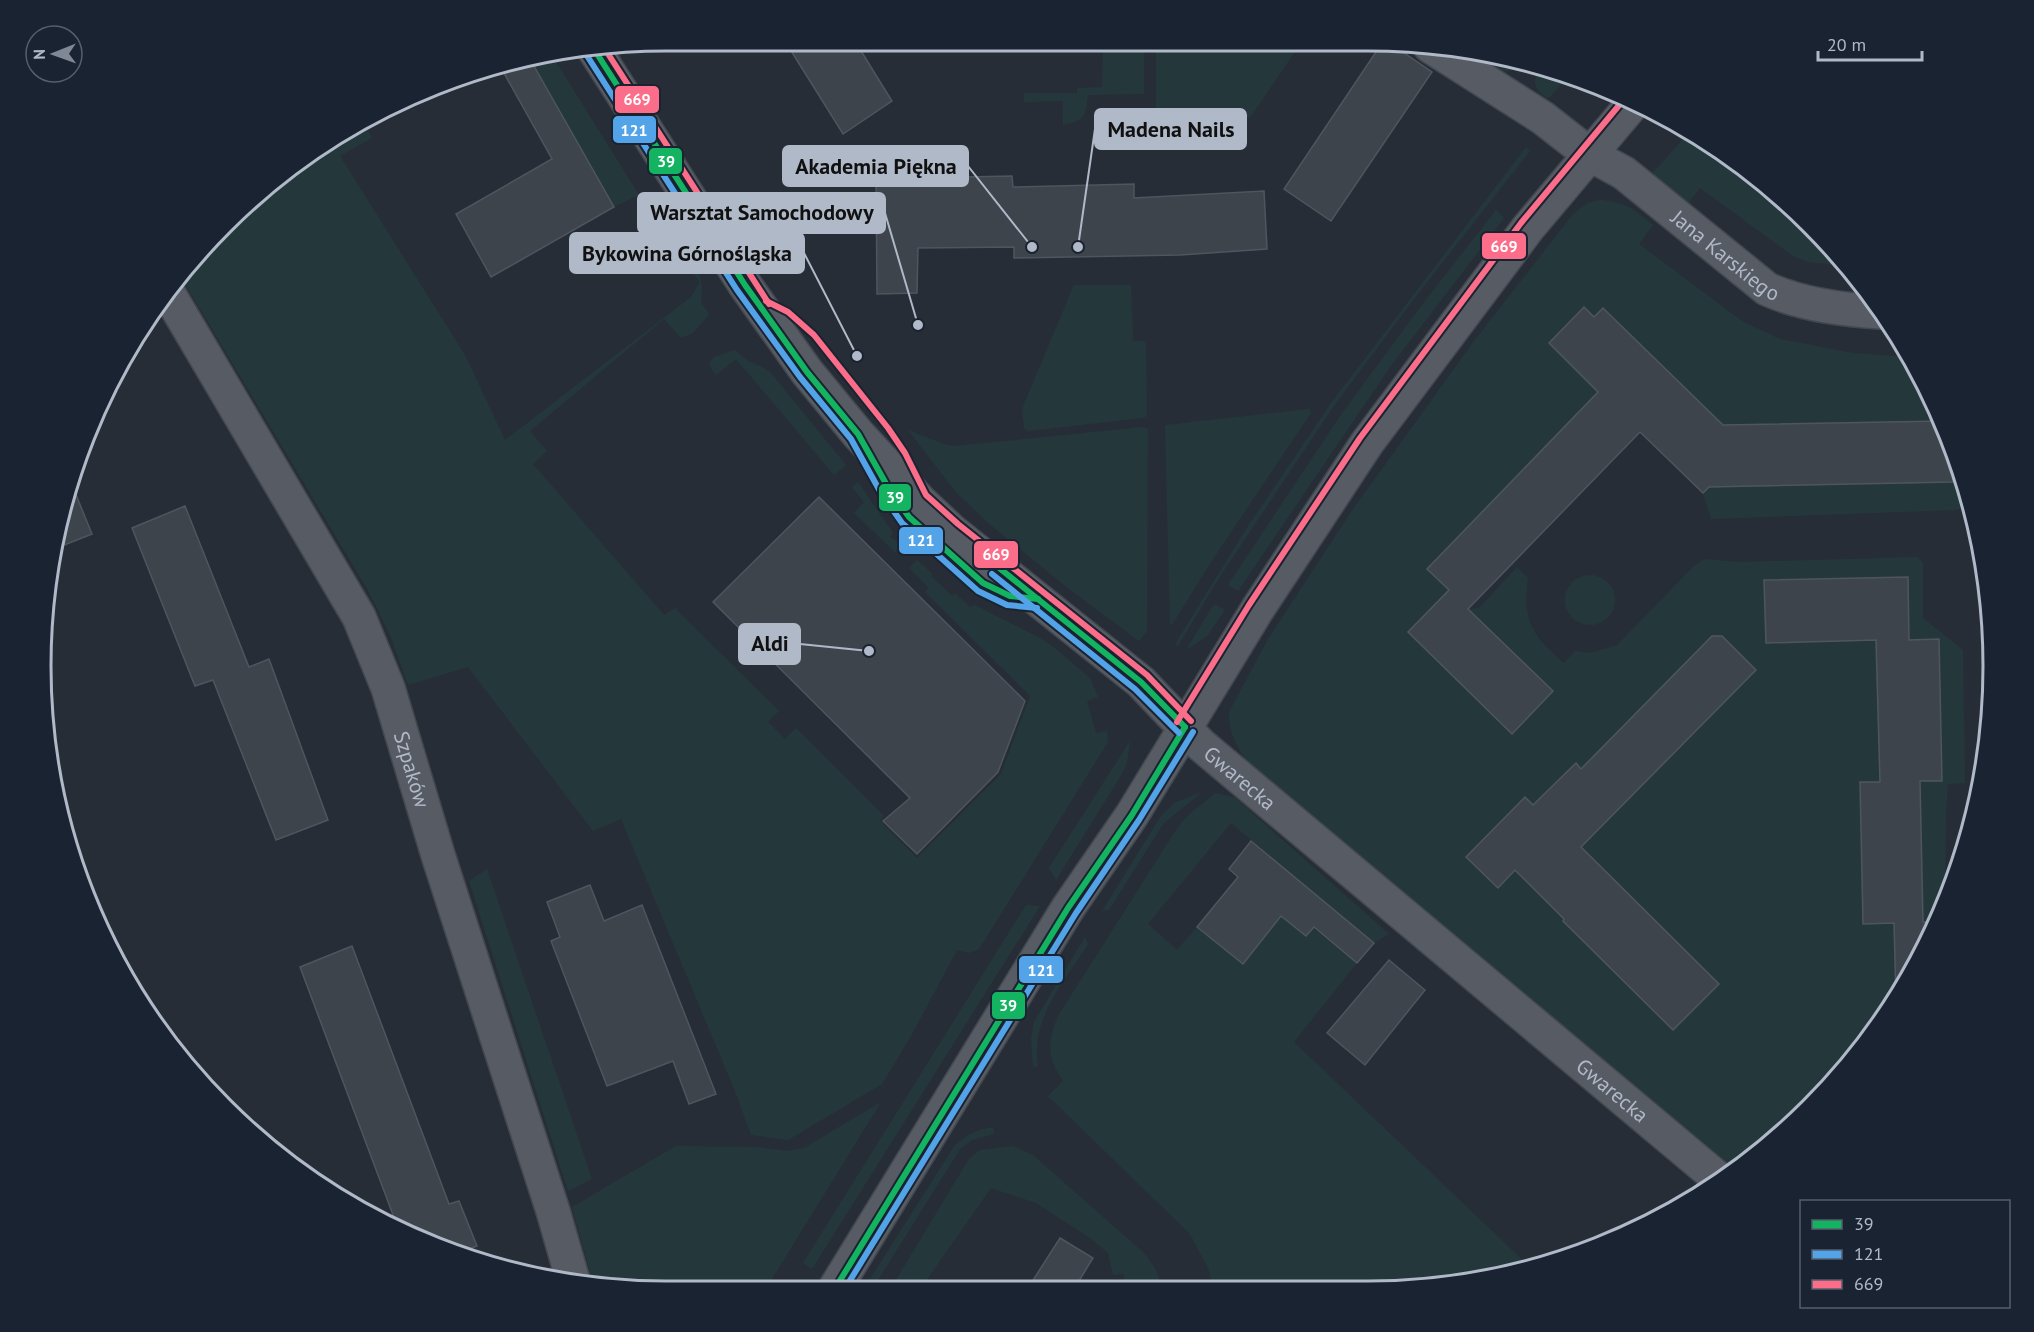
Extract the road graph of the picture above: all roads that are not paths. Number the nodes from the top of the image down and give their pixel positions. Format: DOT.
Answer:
graph roads {
  1 [pos="598,55"];
  2 [pos="1445,56"];
  3 [pos="1628,109"];
  4 [pos="1589,154"];
  5 [pos="172,300"];
  6 [pos="1870,312"];
  7 [pos="1185,727"];
  8 [pos="1713,1175"];
  9 [pos="571,1273"];
  10 [pos="840,1281"];
  1 -- 7 [label="street, Gwarecka"];
  2 -- 4 [label="street, Jana Karskiego"];
  3 -- 4 [label="street"];
  4 -- 6 [label="street, Jana Karskiego"];
  4 -- 7 [label="street"];
  5 -- 9 [label="street, Szpaków"];
  7 -- 8 [label="street, Gwarecka"];
  7 -- 10 [label="street"];
}
